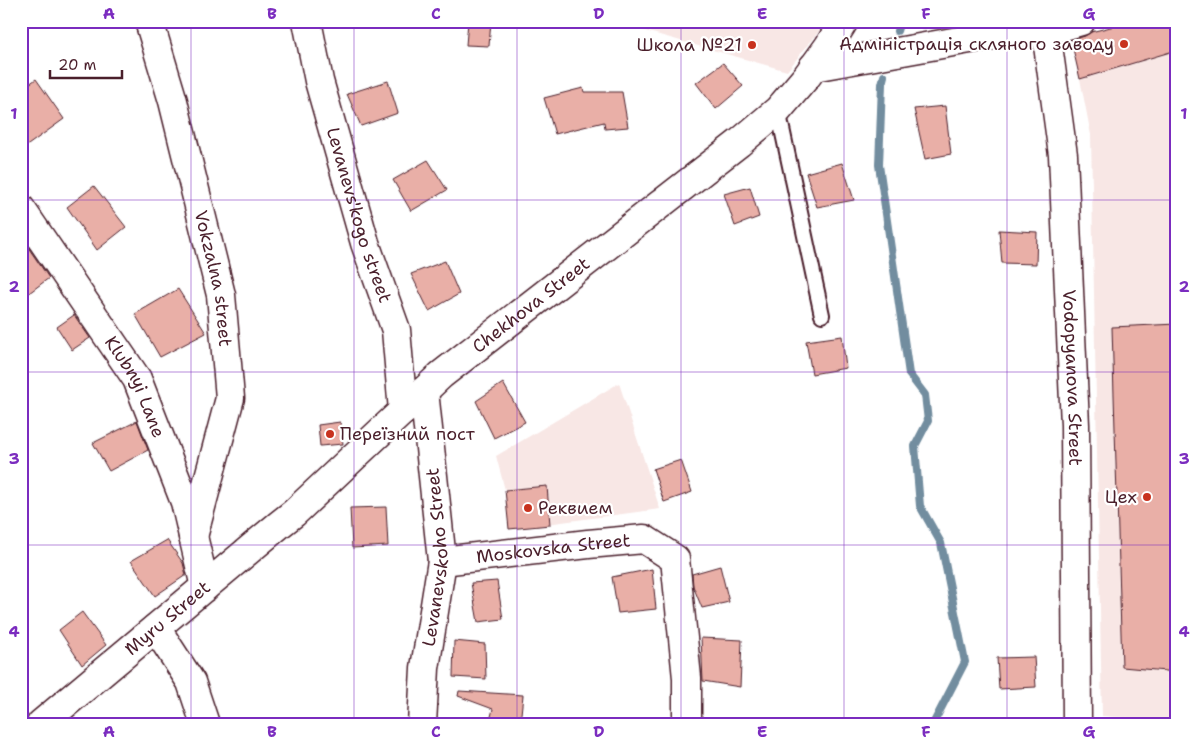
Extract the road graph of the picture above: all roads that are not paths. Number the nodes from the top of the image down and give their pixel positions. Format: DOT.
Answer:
graph roads {
  1 [pos="149,21"];
  2 [pos="307,21"];
  3 [pos="844,21"];
  4 [pos="1081,21"];
  5 [pos="1046,31"];
  6 [pos="813,67"];
  7 [pos="778,110"];
  8 [pos="21,210"];
  9 [pos="822,315"];
  10 [pos="424,391"];
  11 [pos="403,411"];
  12 [pos="294,514"];
  13 [pos="193,537"];
  14 [pos="442,561"];
  15 [pos="205,587"];
  16 [pos="156,628"];
  17 [pos="41,724"];
  18 [pos="205,724"];
  19 [pos="422,724"];
  20 [pos="687,724"];
  21 [pos="1077,724"];
  1 -- 13 [label="street, Vokzalna street"];
  2 -- 11 [label="street, Levanevs'kogo street"];
  3 -- 6 [label="street, Chekhova Street"];
  4 -- 5 [label="street"];
  5 -- 6 [label="street"];
  5 -- 21 [label="street, Vodopyanova Street"];
  6 -- 7 [label="street, Chekhova Street"];
  7 -- 9 [label="lane"];
  7 -- 10 [label="street, Chekhova Street"];
  8 -- 13 [label="street, Klubnyi Lane"];
  10 -- 11 [label="street, Chekhova Street"];
  10 -- 14 [label="street, Levanevskoho Street"];
  11 -- 12 [label="street, Chekhova Street"];
  12 -- 15 [label="street, Myru Street"];
  13 -- 15 [label="street, Klubnyi Lane"];
  14 -- 19 [label="street, Levanevskoho Street"];
  14 -- 20 [label="street, Moskovska Street"];
  15 -- 16 [label="street, Myru Street"];
  16 -- 17 [label="street, Myru Street"];
  16 -- 18 [label="street"];
}
